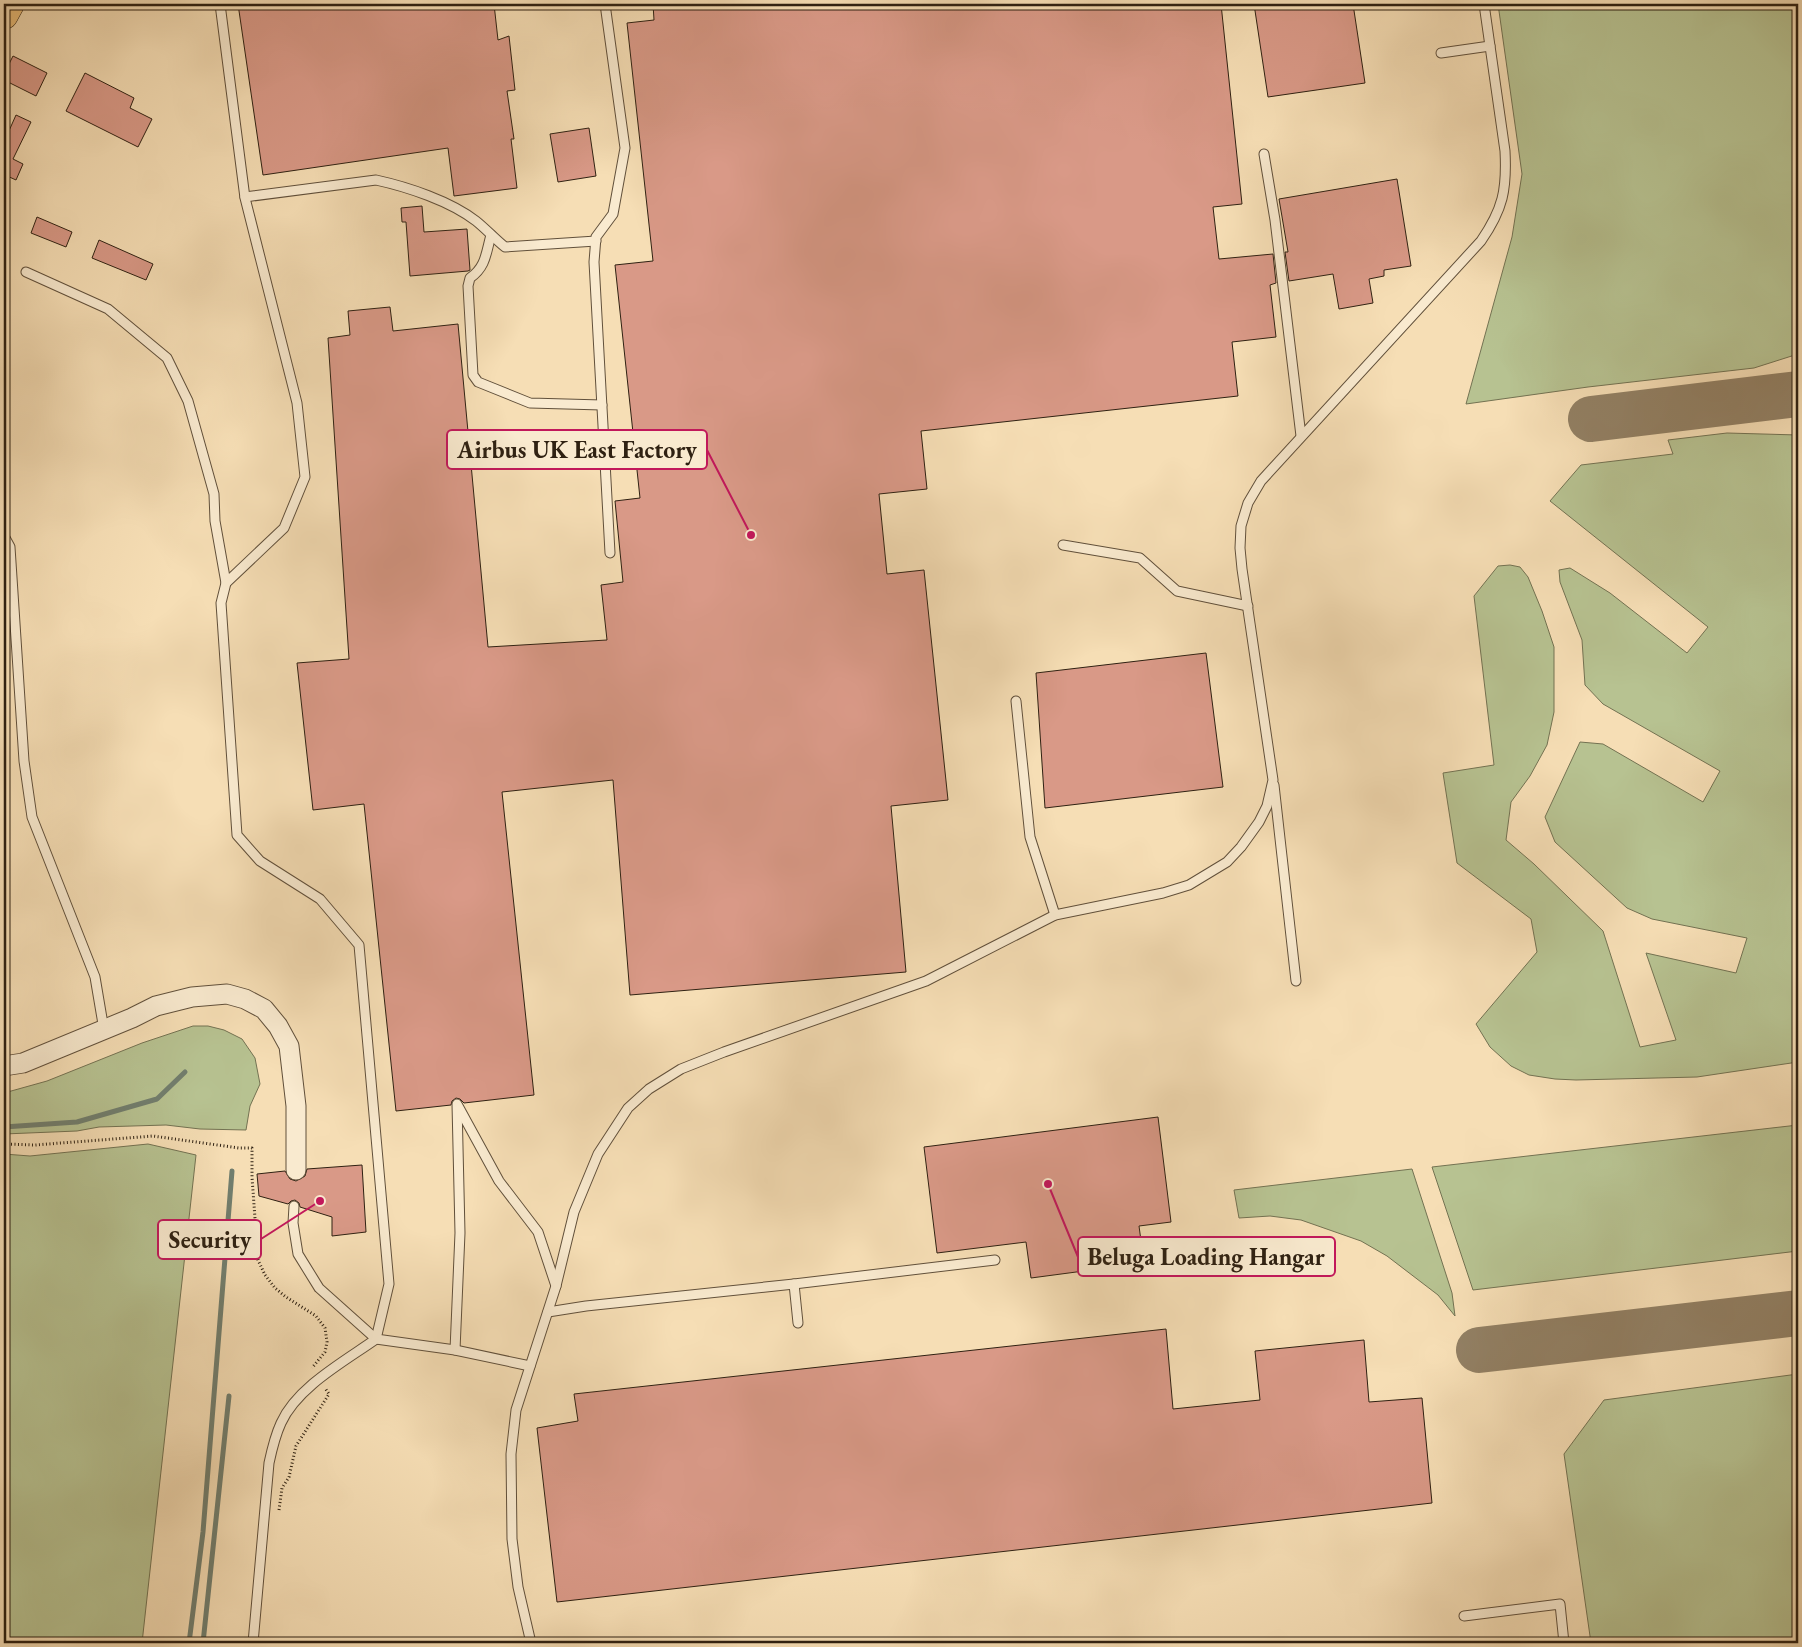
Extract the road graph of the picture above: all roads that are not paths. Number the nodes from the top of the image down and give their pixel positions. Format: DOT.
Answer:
graph roads {
  1 [pos="10,4"];
  2 [pos="220,4"];
  3 [pos="605,4"];
  4 [pos="1484,4"];
  5 [pos="4,15"];
  6 [pos="1490,46"];
  7 [pos="1441,53"];
  8 [pos="1264,154"];
  9 [pos="245,197"];
  10 [pos="491,235"];
  11 [pos="596,241"];
  12 [pos="26,272"];
  13 [pos="602,405"];
  14 [pos="1301,436"];
  15 [pos="4,536"];
  16 [pos="1063,545"];
  17 [pos="610,553"];
  18 [pos="226,583"];
  19 [pos="1248,606"];
  20 [pos="1016,702"];
  21 [pos="1273,780"];
  22 [pos="1055,915"];
  23 [pos="1296,982"];
  24 [pos="104,1030"];
  25 [pos="4,1066"];
  26 [pos="296,1170"];
  27 [pos="294,1206"];
  28 [pos="995,1260"];
  29 [pos="794,1284"];
  30 [pos="556,1286"];
  31 [pos="548,1312"];
  32 [pos="798,1323"];
  33 [pos="376,1339"];
  34 [pos="455,1350"];
  35 [pos="530,1366"];
  36 [pos="1464,1616"];
  37 [pos="253,1643"];
  38 [pos="531,1643"];
  39 [pos="1564,1643"];
  1 -- 5 [label="main road"];
  2 -- 9 [label="lane"];
  3 -- 11 [label="lane"];
  4 -- 6 [label="lane"];
  6 -- 7 [label="lane"];
  6 -- 14 [label="lane"];
  8 -- 14 [label="lane"];
  9 -- 10 [label="lane"];
  9 -- 18 [label="lane"];
  10 -- 11 [label="lane"];
  10 -- 13 [label="lane"];
  11 -- 13 [label="lane"];
  12 -- 18 [label="lane"];
  13 -- 17 [label="lane"];
  14 -- 19 [label="lane"];
  15 -- 24 [label="lane"];
  16 -- 19 [label="lane"];
  18 -- 33 [label="lane"];
  19 -- 21 [label="lane"];
  20 -- 22 [label="lane"];
  21 -- 22 [label="lane"];
  21 -- 23 [label="lane"];
  22 -- 30 [label="lane"];
  24 -- 25 [label="street"];
  24 -- 26 [label="street"];
  27 -- 33 [label="lane"];
  28 -- 29 [label="lane"];
  29 -- 31 [label="lane"];
  29 -- 32 [label="lane"];
  30 -- 31 [label="lane"];
  30 -- 34 [label="lane"];
  31 -- 35 [label="lane"];
  33 -- 34 [label="lane"];
  33 -- 37 [label="lane"];
  34 -- 35 [label="lane"];
  35 -- 38 [label="lane"];
  36 -- 39 [label="lane"];
}
